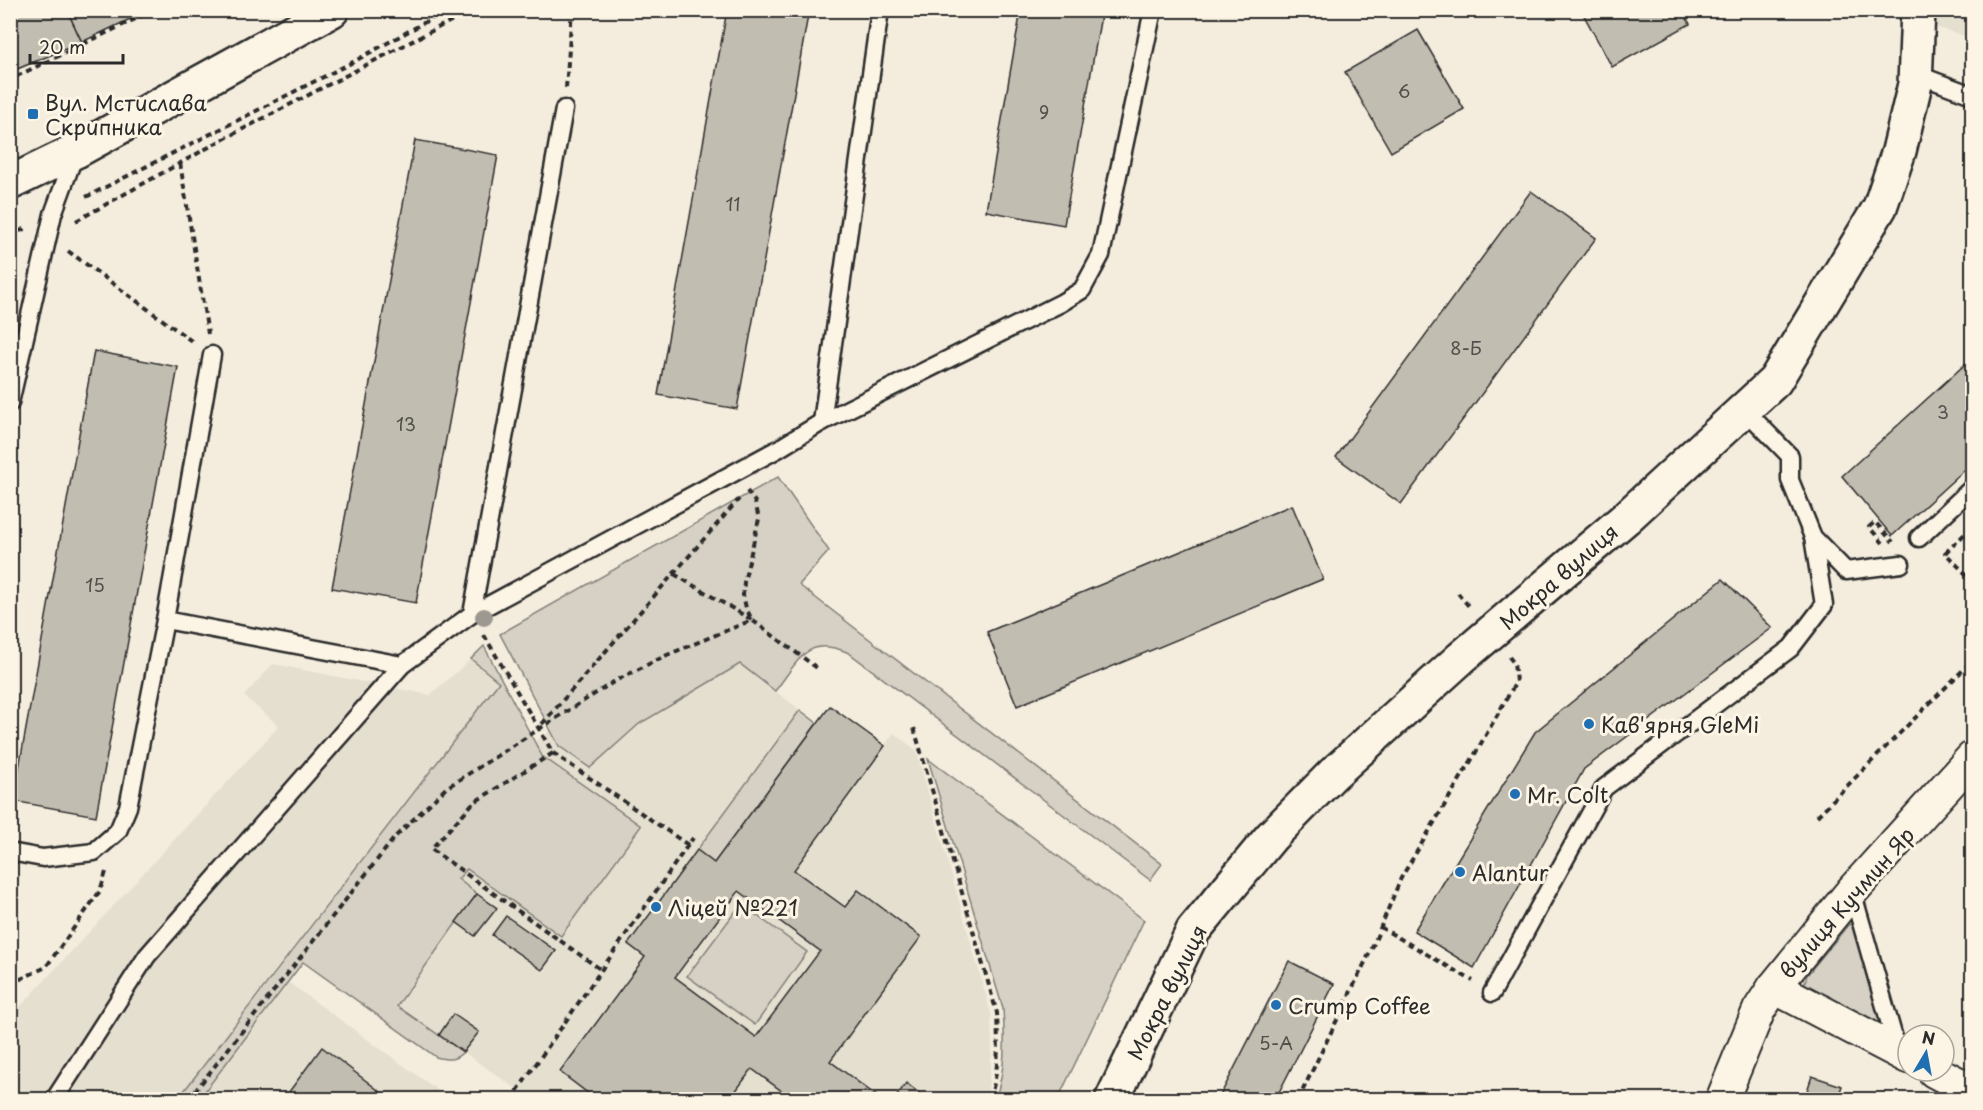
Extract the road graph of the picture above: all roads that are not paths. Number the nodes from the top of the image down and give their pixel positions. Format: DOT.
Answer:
graph roads {
  1 [pos="332,10"];
  2 [pos="880,10"];
  3 [pos="1153,10"];
  4 [pos="1918,10"];
  5 [pos="1916,74"];
  6 [pos="1972,95"];
  7 [pos="564,109"];
  8 [pos="76,151"];
  9 [pos="10,183"];
  10 [pos="212,355"];
  11 [pos="10,403"];
  12 [pos="1744,409"];
  13 [pos="822,422"];
  14 [pos="1972,488"];
  15 [pos="1813,537"];
  16 [pos="1919,538"];
  17 [pos="1901,564"];
  18 [pos="472,614"];
  19 [pos="165,621"];
  20 [pos="402,665"];
  21 [pos="1972,758"];
  22 [pos="10,852"];
  23 [pos="1852,891"];
  24 [pos="1774,987"];
  25 [pos="1492,993"];
  26 [pos="1896,1032"];
  27 [pos="1896,1051"];
  28 [pos="1956,1083"];
  29 [pos="1972,1091"];
  30 [pos="54,1100"];
  31 [pos="1112,1100"];
  32 [pos="1722,1100"];
  1 -- 8 [label="street"];
  2 -- 13 [label="lane"];
  3 -- 13 [label="lane"];
  4 -- 5 [label="street, Мокра вулиця"];
  5 -- 6 [label="lane"];
  5 -- 12 [label="street, Мокра вулиця"];
  7 -- 18 [label="lane"];
  8 -- 9 [label="street"];
  8 -- 11 [label="lane"];
  10 -- 19 [label="lane"];
  12 -- 15 [label="lane"];
  12 -- 31 [label="street, Мокра вулиця"];
  13 -- 18 [label="lane"];
  14 -- 16 [label="lane"];
  15 -- 17 [label="lane"];
  15 -- 25 [label="lane"];
  18 -- 20 [label="lane"];
  19 -- 20 [label="lane"];
  19 -- 22 [label="lane"];
  20 -- 30 [label="lane"];
  21 -- 23 [label="street, вулиця Кучмин Яр"];
  23 -- 24 [label="street, вулиця Кучмин Яр"];
  23 -- 26 [label="lane"];
  24 -- 27 [label="street, вулиця Кучмин Яр"];
  24 -- 32 [label="street"];
  28 -- 29 [label="street"];
}
